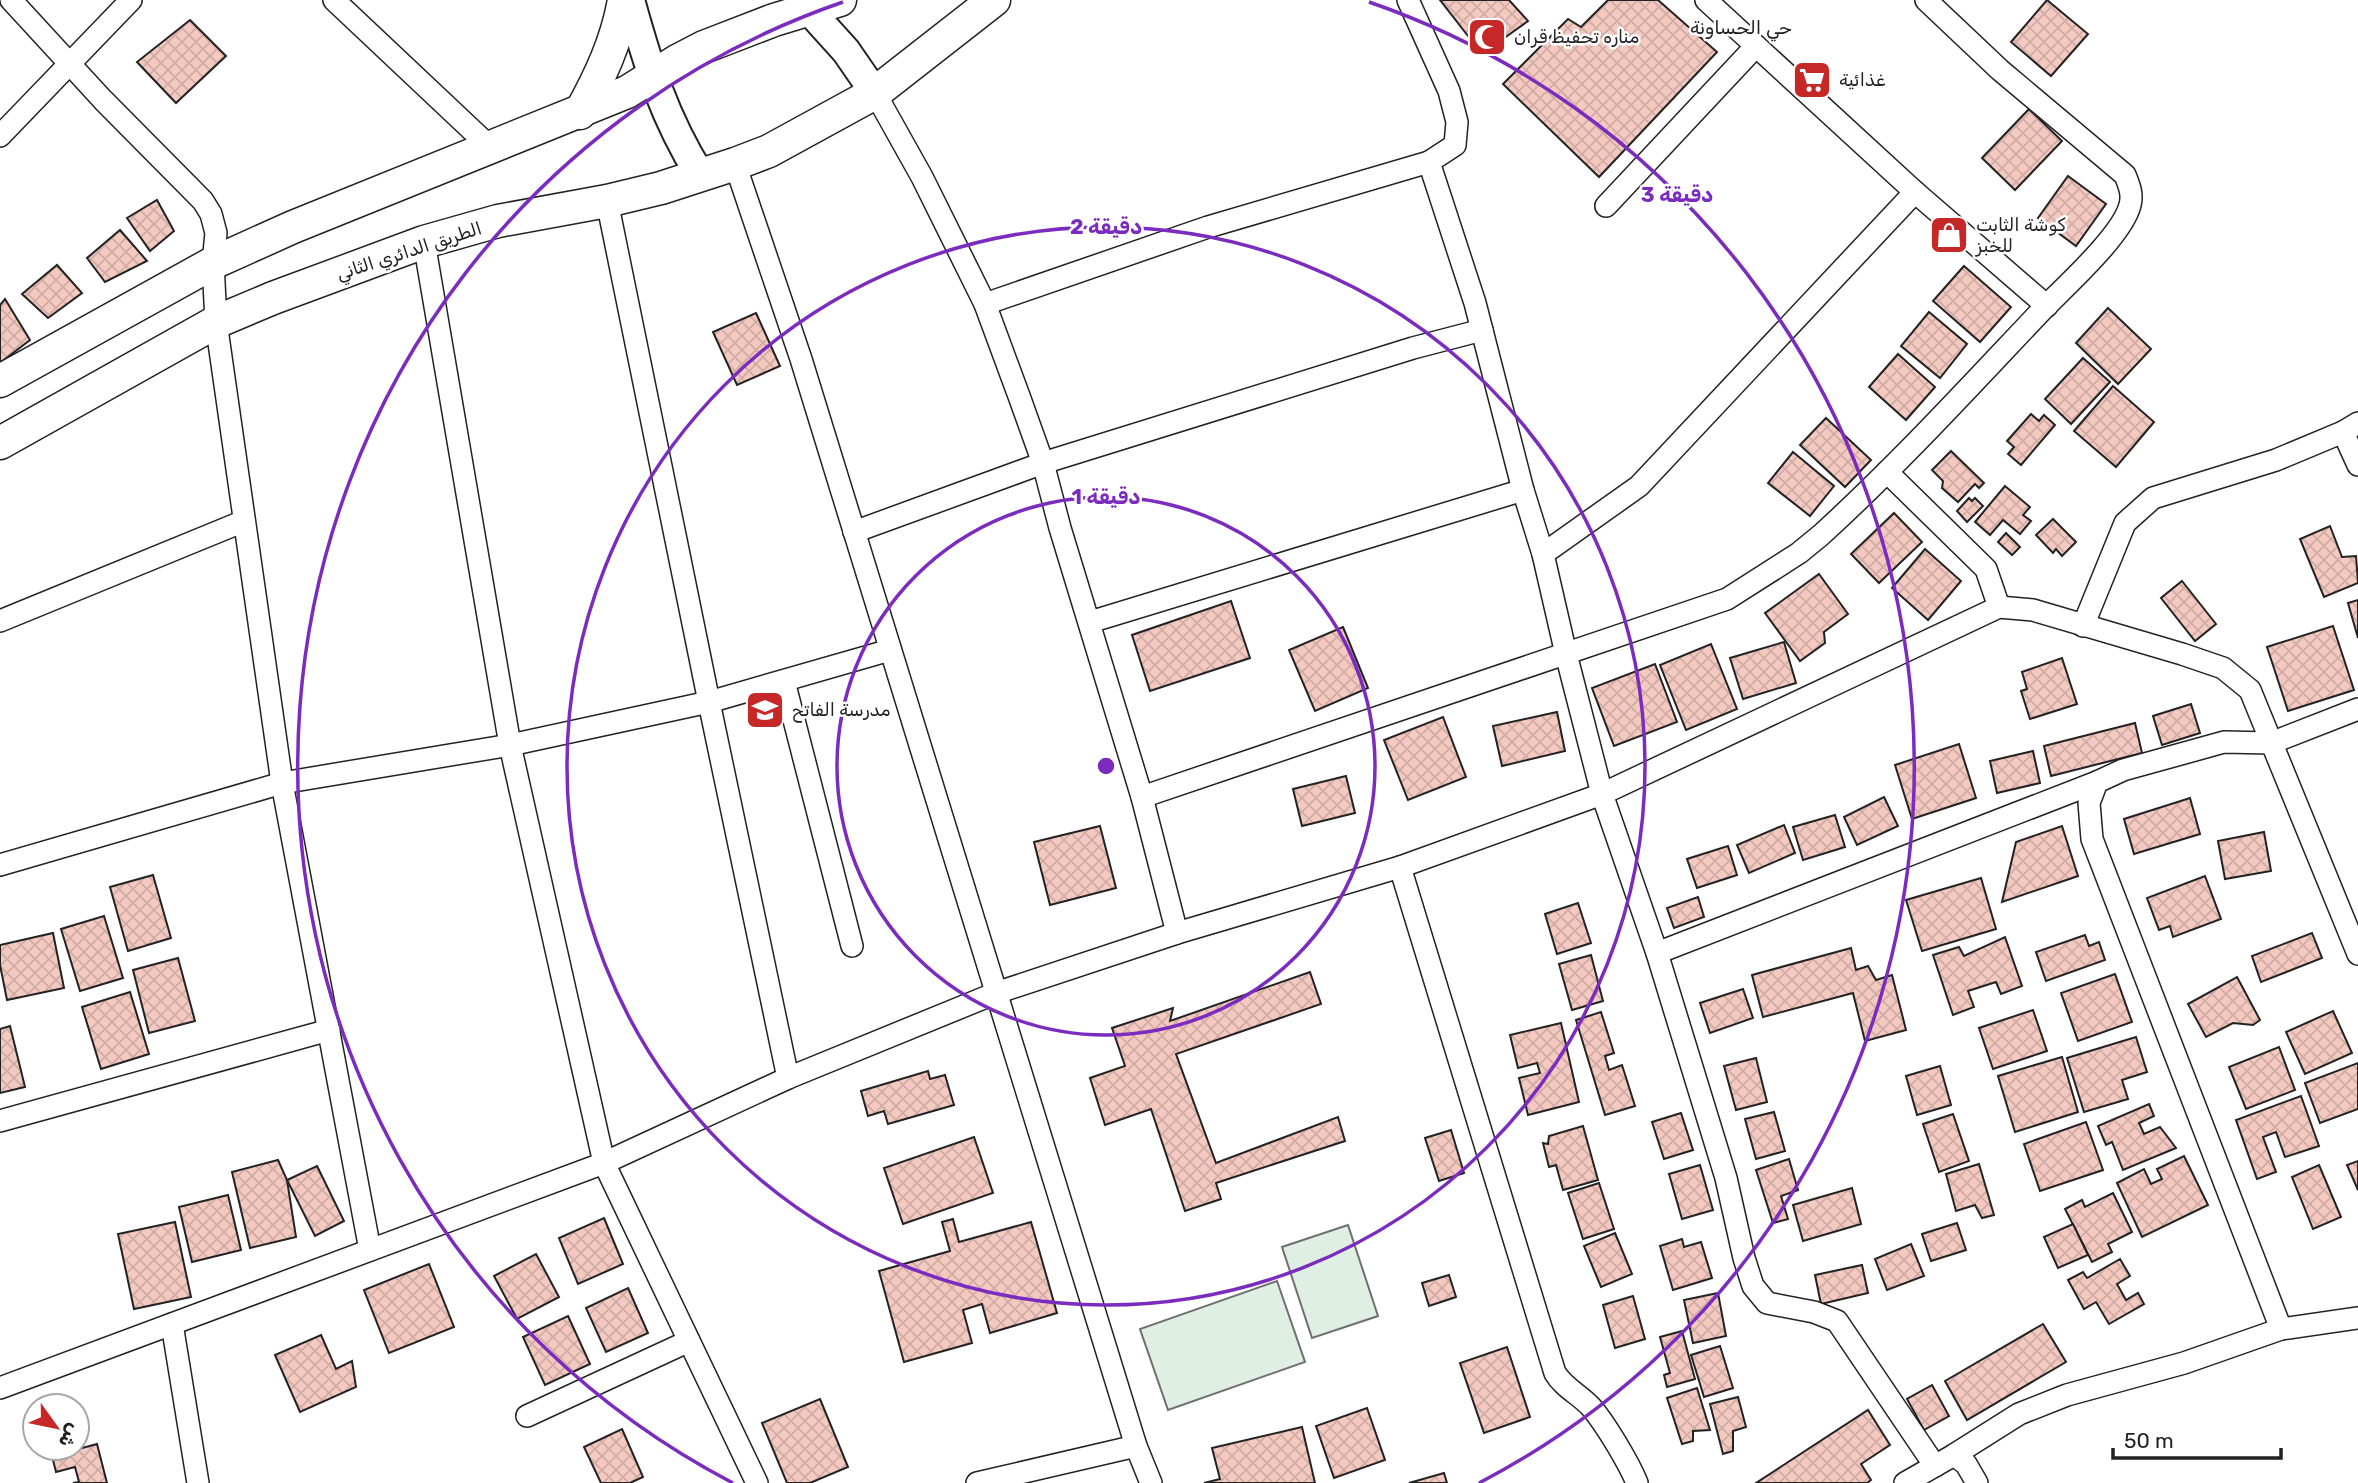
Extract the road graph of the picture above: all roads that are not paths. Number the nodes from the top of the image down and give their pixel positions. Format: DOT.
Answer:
graph roads {
  1 [pos="11,0"];
  2 [pos="131,0"];
  3 [pos="334,0"];
  4 [pos="624,0"];
  5 [pos="630,0"];
  6 [pos="994,0"];
  7 [pos="1408,0"];
  8 [pos="1706,0"];
  9 [pos="1926,0"];
  10 [pos="817,3"];
  11 [pos="964,10"];
  12 [pos="1756,46"];
  13 [pos="69,64"];
  14 [pos="652,76"];
  15 [pos="875,93"];
  16 [pos="580,113"];
  17 [pos="0,136"];
  18 [pos="491,148"];
  19 [pos="1429,162"];
  20 [pos="735,164"];
  21 [pos="699,175"];
  22 [pos="1915,192"];
  23 [pos="607,201"];
  24 [pos="1606,206"];
  25 [pos="424,242"];
  26 [pos="214,262"];
  27 [pos="985,304"];
  28 [pos="2047,306"];
  29 [pos="216,322"];
  30 [pos="1482,330"];
  31 [pos="0,381"];
  32 [pos="2351,428"];
  33 [pos="0,443"];
  34 [pos="1043,463"];
  35 [pos="2358,465"];
  36 [pos="1887,472"];
  37 [pos="1523,490"];
  38 [pos="244,520"];
  39 [pos="854,532"];
  40 [pos="1543,554"];
  41 [pos="1998,607"];
  42 [pos="0,621"];
  43 [pos="1090,622"];
  44 [pos="2083,626"];
  45 [pos="890,650"];
  46 [pos="1566,654"];
  47 [pos="784,681"];
  48 [pos="709,702"];
  49 [pos="2358,709"];
  50 [pos="2271,743"];
  51 [pos="510,745"];
  52 [pos="2097,782"];
  53 [pos="282,783"];
  54 [pos="1602,794"];
  55 [pos="1142,797"];
  56 [pos="0,865"];
  57 [pos="1401,867"];
  58 [pos="1177,933"];
  59 [pos="852,946"];
  60 [pos="1657,953"];
  61 [pos="2358,954"];
  62 [pos="996,993"];
  63 [pos="329,1030"];
  64 [pos="788,1078"];
  65 [pos="0,1121"];
  66 [pos="604,1163"];
  67 [pos="370,1250"];
  68 [pos="2358,1318"];
  69 [pos="172,1324"];
  70 [pos="2281,1329"];
  71 [pos="689,1341"];
  72 [pos="0,1388"];
  73 [pos="527,1416"];
  74 [pos="1136,1446"];
  75 [pos="1954,1455"];
  76 [pos="1935,1466"];
  77 [pos="198,1483"];
  78 [pos="757,1483"];
  79 [pos="977,1483"];
  80 [pos="1151,1483"];
  81 [pos="1637,1483"];
  82 [pos="1905,1483"];
  83 [pos="1977,1483"];
  1 -- 13 [label="street"];
  2 -- 13 [label="street"];
  3 -- 18 [label="street"];
  4 -- 16 [label="main road"];
  5 -- 14 [label="main road"];
  6 -- 11 [label="main road, الطريق الدائري الثاني"];
  7 -- 19 [label="street"];
  8 -- 12 [label="street"];
  9 -- 28 [label="street"];
  10 -- 14 [label="main road"];
  10 -- 15 [label="main road"];
  11 -- 15 [label="main road, الطريق الدائري الثاني"];
  12 -- 22 [label="street"];
  12 -- 24 [label="street"];
  13 -- 17 [label="street"];
  13 -- 26 [label="street"];
  14 -- 16 [label="main road"];
  14 -- 21 [label="main road"];
  15 -- 20 [label="main road, الطريق الدائري الثاني"];
  15 -- 27 [label="street"];
  16 -- 18 [label="main road"];
  18 -- 26 [label="main road"];
  19 -- 27 [label="street"];
  19 -- 30 [label="street"];
  20 -- 21 [label="main road, الطريق الدائري الثاني"];
  20 -- 39 [label="street"];
  21 -- 23 [label="main road, الطريق الدائري الثاني"];
  22 -- 28 [label="street"];
  22 -- 40 [label="street"];
  23 -- 25 [label="main road, الطريق الدائري الثاني"];
  23 -- 48 [label="street"];
  25 -- 29 [label="main road, الطريق الدائري الثاني"];
  25 -- 51 [label="street"];
  26 -- 29 [label="street"];
  26 -- 31 [label="main road"];
  27 -- 34 [label="street"];
  28 -- 36 [label="street"];
  29 -- 33 [label="main road, الطريق الدائري الثاني"];
  29 -- 38 [label="street"];
  30 -- 34 [label="street"];
  30 -- 37 [label="street"];
  32 -- 35 [label="street"];
  32 -- 44 [label="street"];
  34 -- 39 [label="street"];
  34 -- 43 [label="street"];
  36 -- 41 [label="street"];
  36 -- 46 [label="street"];
  37 -- 40 [label="street"];
  37 -- 43 [label="street"];
  38 -- 42 [label="street"];
  38 -- 53 [label="street"];
  39 -- 45 [label="street"];
  40 -- 46 [label="street"];
  41 -- 44 [label="street"];
  41 -- 54 [label="street"];
  43 -- 55 [label="street"];
  44 -- 50 [label="street"];
  45 -- 47 [label="street"];
  45 -- 62 [label="street"];
  46 -- 54 [label="street"];
  46 -- 55 [label="street"];
  47 -- 48 [label="street"];
  47 -- 59 [label="street"];
  48 -- 51 [label="street"];
  48 -- 64 [label="street"];
  49 -- 50 [label="street"];
  50 -- 52 [label="street"];
  50 -- 61 [label="street"];
  51 -- 53 [label="street"];
  51 -- 66 [label="street"];
  52 -- 60 [label="street"];
  52 -- 70 [label="street"];
  53 -- 56 [label="street"];
  53 -- 63 [label="street"];
  54 -- 57 [label="street"];
  54 -- 60 [label="street"];
  55 -- 58 [label="street"];
  57 -- 58 [label="street"];
  57 -- 81 [label="street"];
  58 -- 62 [label="street"];
  60 -- 76 [label="street"];
  62 -- 64 [label="street"];
  62 -- 74 [label="street"];
  63 -- 65 [label="street"];
  63 -- 67 [label="street"];
  64 -- 66 [label="street"];
  66 -- 67 [label="street"];
  66 -- 71 [label="street"];
  67 -- 69 [label="street"];
  68 -- 70 [label="street"];
  69 -- 72 [label="street"];
  69 -- 77 [label="street"];
  70 -- 75 [label="street"];
  71 -- 73 [label="street"];
  71 -- 78 [label="street"];
  74 -- 79 [label="street"];
  74 -- 80 [label="street"];
  75 -- 76 [label="street"];
  75 -- 83 [label="street"];
  76 -- 82 [label="street"];
}
